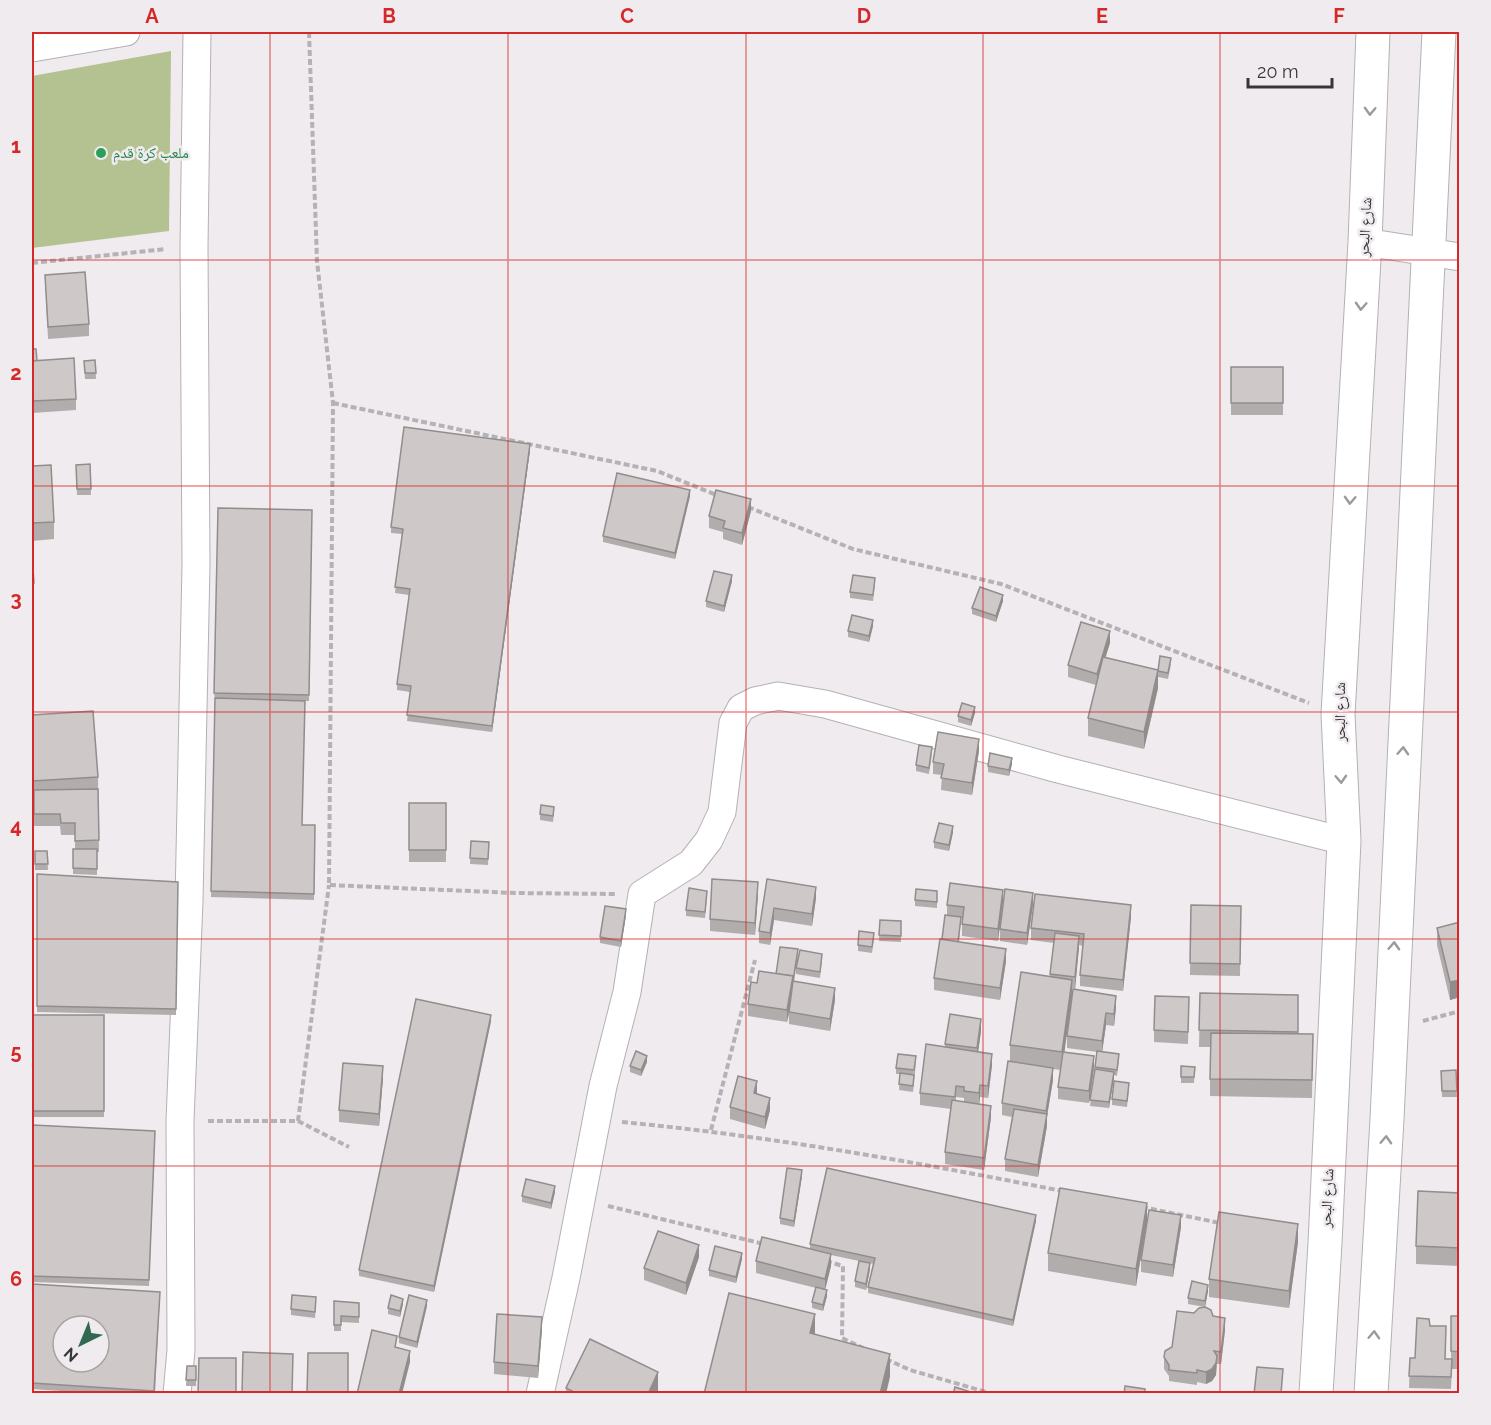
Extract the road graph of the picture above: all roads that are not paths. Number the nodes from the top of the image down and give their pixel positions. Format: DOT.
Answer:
graph roads {
  1 [pos="126,32"];
  2 [pos="197,32"];
  3 [pos="1373,32"];
  4 [pos="1439,32"];
  5 [pos="32,48"];
  6 [pos="1365,242"];
  7 [pos="1428,254"];
  8 [pos="1460,257"];
  9 [pos="1344,841"];
  10 [pos="177,1394"];
  11 [pos="540,1394"];
  12 [pos="1316,1394"];
  13 [pos="1371,1394"];
  1 -- 5 [label="street"];
  2 -- 10 [label="street"];
  3 -- 6 [label="main road, شارع البحر, one-way"];
  4 -- 7 [label="main road"];
  6 -- 7 [label="street"];
  6 -- 9 [label="main road, شارع البحر, one-way"];
  7 -- 8 [label="street"];
  13 -- 7 [label="main road, one-way"];
  9 -- 11 [label="street"];
  9 -- 12 [label="main road, شارع البحر"];
}
